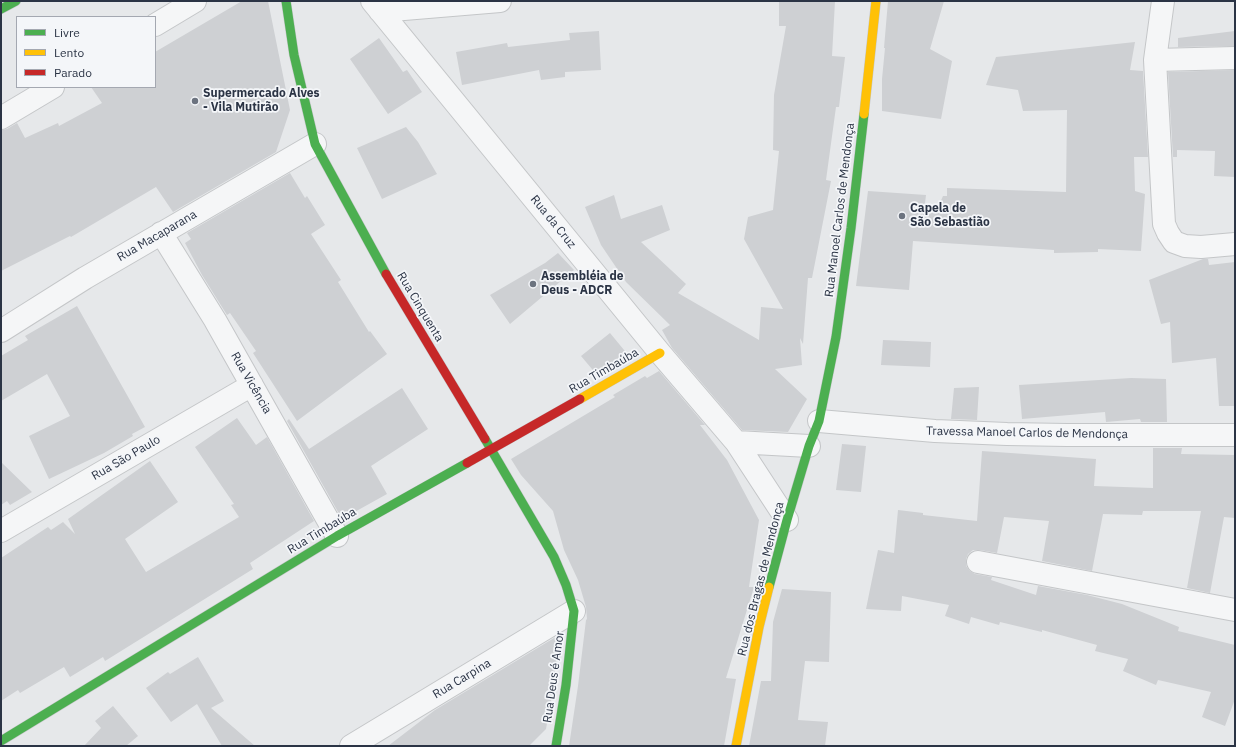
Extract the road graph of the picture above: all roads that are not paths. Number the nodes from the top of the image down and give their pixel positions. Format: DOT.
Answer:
graph roads {
  1 [pos="16,1"];
  2 [pos="195,1"];
  3 [pos="286,1"];
  4 [pos="500,1"];
  5 [pos="876,1"];
  6 [pos="1163,1"];
  7 [pos="376,6"];
  8 [pos="1,9"];
  9 [pos="156,24"];
  10 [pos="1235,58"];
  11 [pos="1155,60"];
  12 [pos="51,88"];
  13 [pos="1,118"];
  14 [pos="314,144"];
  15 [pos="161,233"];
  16 [pos="1235,244"];
  17 [pos="1,331"];
  18 [pos="660,353"];
  19 [pos="252,385"];
  20 [pos="819,421"];
  21 [pos="1235,435"];
  22 [pos="736,442"];
  23 [pos="809,446"];
  24 [pos="491,450"];
  25 [pos="787,520"];
  26 [pos="1,531"];
  27 [pos="337,536"];
  28 [pos="978,562"];
  29 [pos="1235,610"];
  30 [pos="574,611"];
  31 [pos="1,741"];
  32 [pos="553,743"];
  33 [pos="351,746"];
  34 [pos="736,746"];
  1 -- 8 [label="street"];
  2 -- 9 [label="street"];
  3 -- 14 [label="street, Rua Cinquenta"];
  4 -- 7 [label="street"];
  5 -- 20 [label="street, Rua Manoel Carlos de Mendonça"];
  6 -- 11 [label="street"];
  7 -- 18 [label="street, Rua da Cruz"];
  10 -- 11 [label="street"];
  11 -- 16 [label="street"];
  12 -- 13 [label="street"];
  14 -- 15 [label="street, Rua Macaparana"];
  14 -- 24 [label="street, Rua Cinquenta"];
  15 -- 17 [label="street, Rua Macaparana"];
  15 -- 19 [label="street, Rua Vicência"];
  18 -- 22 [label="street, Rua da Cruz"];
  18 -- 24 [label="street, Rua Timbaúba"];
  19 -- 26 [label="street, Rua São Paulo"];
  19 -- 27 [label="street, Rua Vicência"];
  20 -- 21 [label="street, Travessa Manoel Carlos de Mendonça"];
  20 -- 23 [label="street, Rua dos Bragas de Mendonça"];
  22 -- 23 [label="street"];
  22 -- 25 [label="street, Rua da Cruz"];
  23 -- 25 [label="street, Rua dos Bragas de Mendonça"];
  24 -- 27 [label="street, Rua Timbaúba"];
  24 -- 30 [label="street, Rua Cinquenta"];
  25 -- 34 [label="street, Rua dos Bragas de Mendonça"];
  27 -- 31 [label="street, Rua Timbaúba"];
  28 -- 29 [label="street"];
  30 -- 32 [label="street, Rua Deus é Amor"];
  30 -- 33 [label="street, Rua Carpina"];
}
